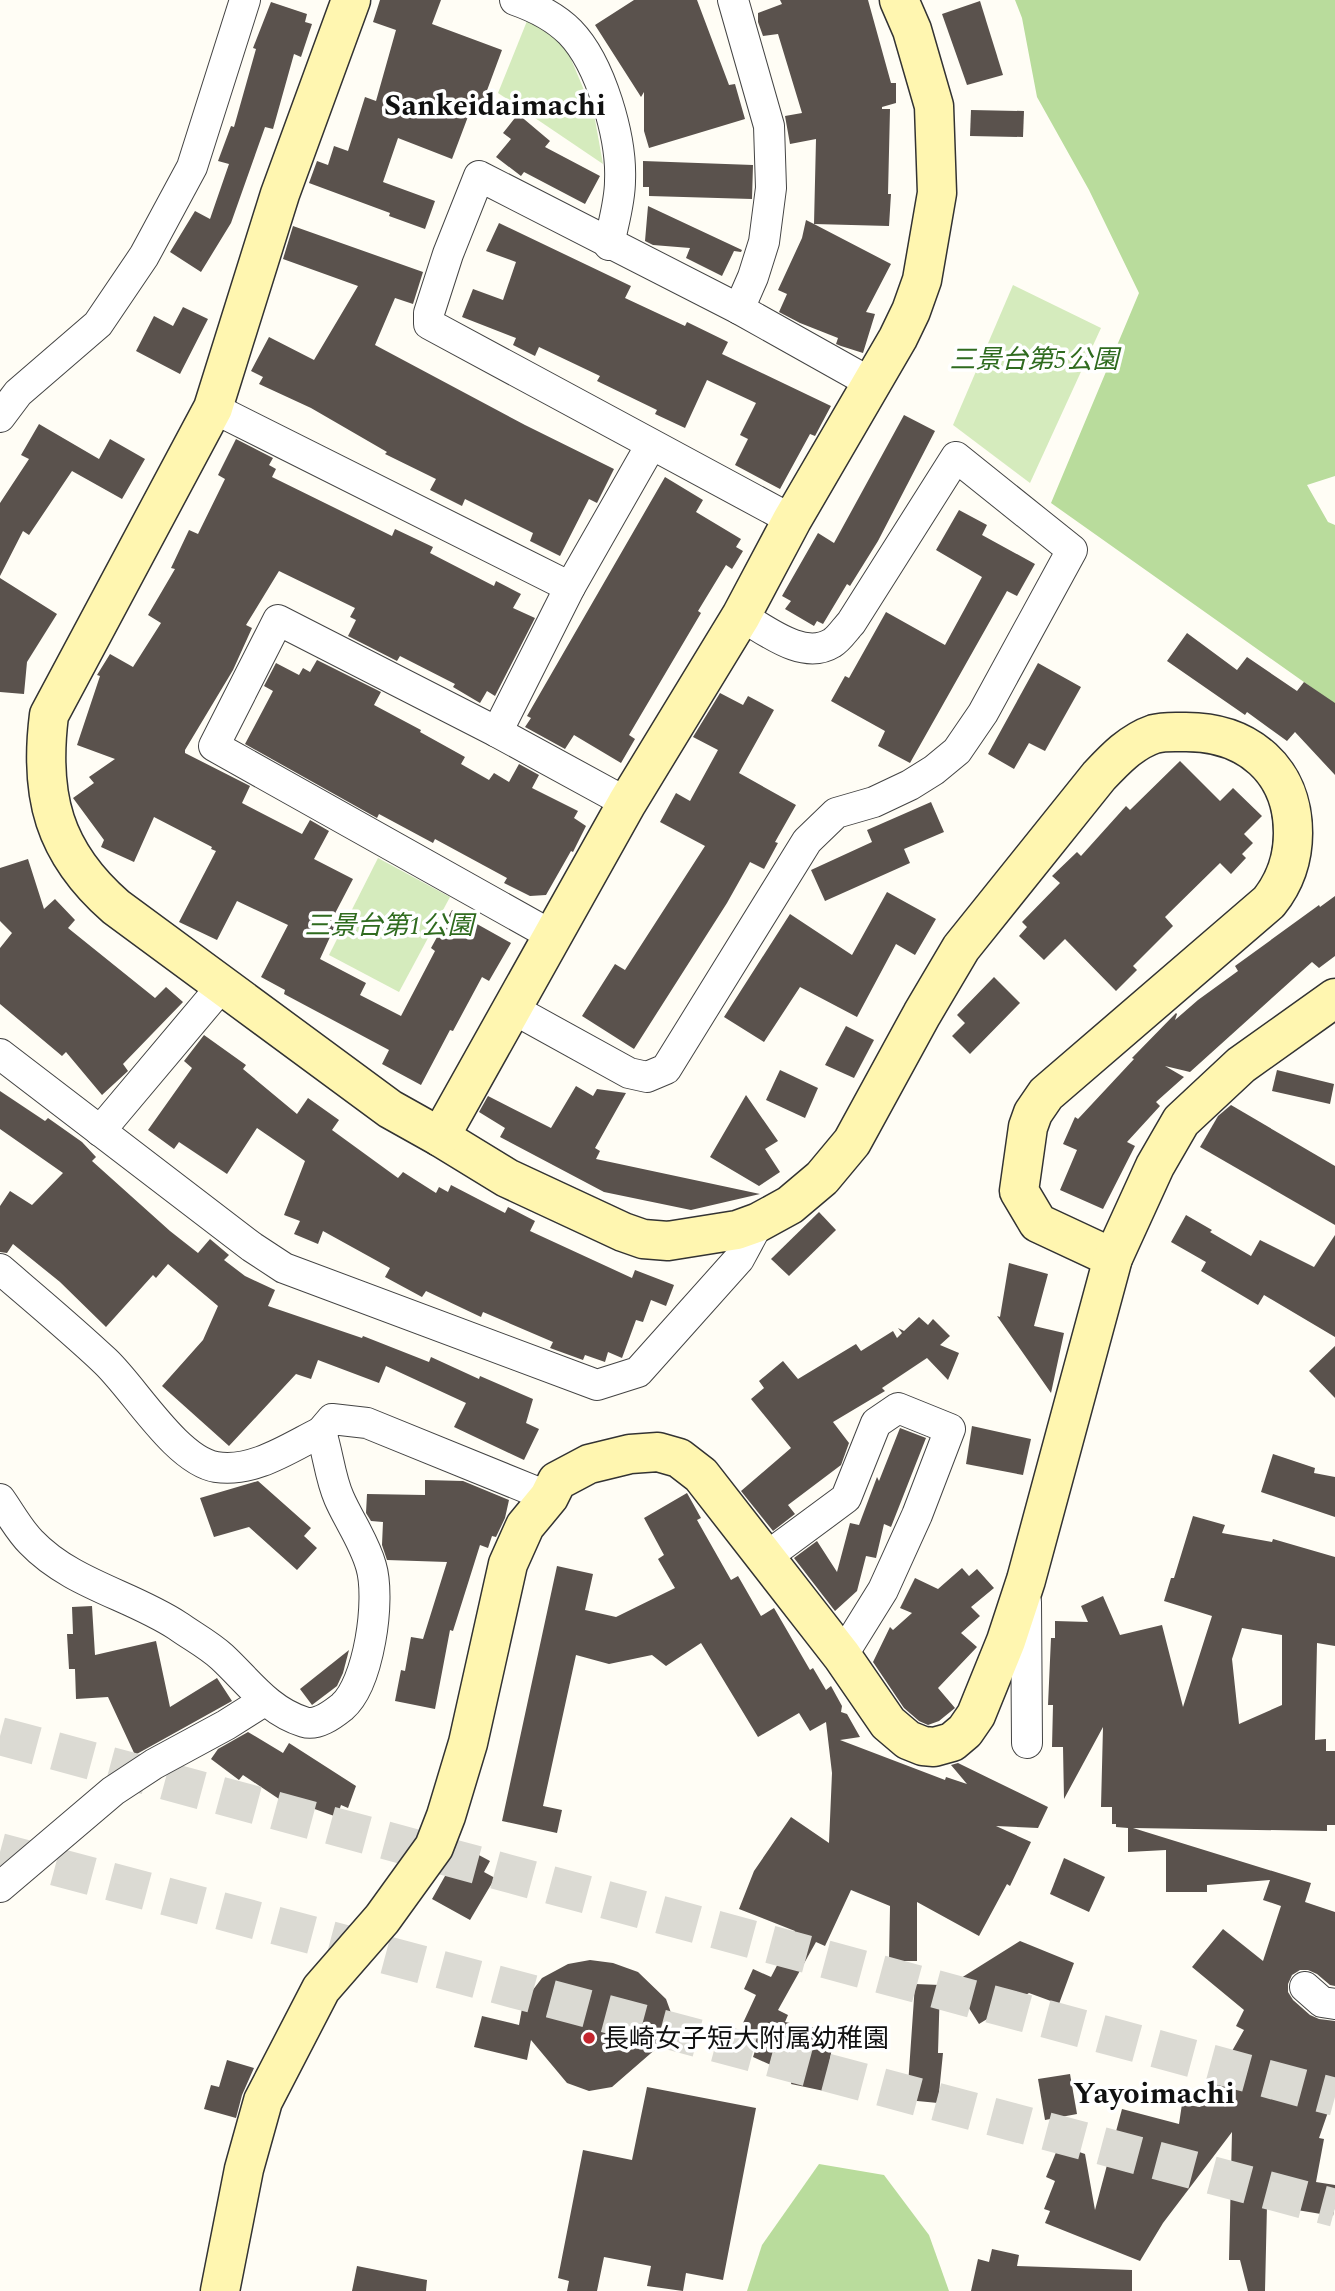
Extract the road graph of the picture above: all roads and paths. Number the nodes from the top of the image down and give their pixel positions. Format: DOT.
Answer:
graph roads {
  1 [pos="245,0"];
  2 [pos="515,0"];
  3 [pos="733,0"];
  4 [pos="899,0"];
  5 [pos="340,7"];
  6 [pos="609,245"];
  7 [pos="739,309"];
  8 [pos="871,383"];
  9 [pos="213,408"];
  10 [pos="0,417"];
  11 [pos="651,445"];
  12 [pos="792,520"];
  13 [pos="570,587"];
  14 [pos="741,616"];
  15 [pos="497,732"];
  16 [pos="627,803"];
  17 [pos="551,935"];
  18 [pos="222,986"];
  19 [pos="1335,998"];
  20 [pos="513,1009"];
  21 [pos="0,1054"];
  22 [pos="100,1131"];
  23 [pos="440,1137"];
  24 [pos="759,1222"];
  25 [pos="1113,1258"];
  26 [pos="0,1269"];
  27 [pos="321,1432"];
  28 [pos="549,1497"];
  29 [pos="0,1499"];
  30 [pos="765,1558"];
  31 [pos="1026,1580"];
  32 [pos="842,1656"];
  33 [pos="264,1701"];
  34 [pos="1027,1743"];
  35 [pos="0,1887"];
  36 [pos="1305,1987"];
  37 [pos="1335,2004"];
  38 [pos="220,2291"];
  1 -- 10 [label="street"];
  2 -- 6 [label="street"];
  3 -- 7 [label="street"];
  4 -- 8 [label="street"];
  5 -- 9 [label="street"];
  6 -- 7 [label="street"];
  6 -- 11 [label="street"];
  7 -- 8 [label="street"];
  8 -- 12 [label="street"];
  9 -- 13 [label="street"];
  9 -- 18 [label="street"];
  11 -- 12 [label="street"];
  11 -- 13 [label="street"];
  12 -- 14 [label="street"];
  13 -- 15 [label="street"];
  14 -- 16 [label="street"];
  14 -- 20 [label="street"];
  15 -- 16 [label="street"];
  15 -- 17 [label="street"];
  16 -- 17 [label="street"];
  17 -- 20 [label="street"];
  18 -- 22 [label="street"];
  18 -- 23 [label="street"];
  19 -- 25 [label="street"];
  20 -- 23 [label="street"];
  21 -- 22 [label="street"];
  22 -- 24 [label="street"];
  23 -- 24 [label="street"];
  24 -- 25 [label="street"];
  25 -- 31 [label="street"];
  26 -- 27 [label="street"];
  27 -- 28 [label="street"];
  27 -- 33 [label="street"];
  28 -- 30 [label="street"];
  28 -- 38 [label="street"];
  29 -- 33 [label="street"];
  30 -- 32 [label="street"];
  30 -- 32 [label="street"];
  31 -- 32 [label="street"];
  31 -- 34 [label="street"];
  33 -- 35 [label="street"];
  36 -- 37 [label="street"];
}
